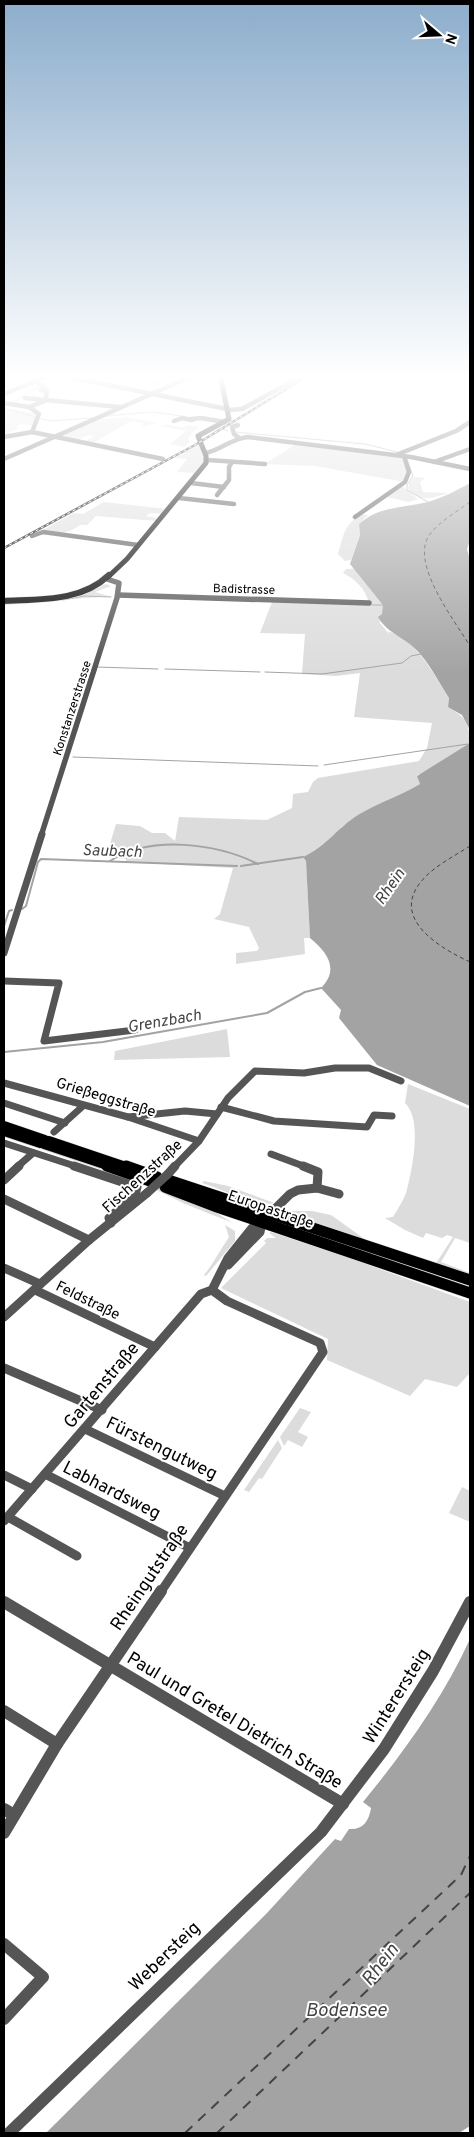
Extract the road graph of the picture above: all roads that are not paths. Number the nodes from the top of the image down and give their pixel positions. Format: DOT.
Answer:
graph roads {
  1 [pos="198,474"];
  2 [pos="228,474"];
  3 [pos="410,474"];
  4 [pos="191,483"];
  5 [pos="224,486"];
  6 [pos="217,495"];
  7 [pos="179,498"];
  8 [pos="234,504"];
  9 [pos="355,517"];
  10 [pos="32,536"];
  11 [pos="138,545"];
  12 [pos="107,579"];
  13 [pos="118,595"];
  14 [pos="4,601"];
  15 [pos="369,603"];
  16 [pos="4,953"];
  17 [pos="4,981"];
  18 [pos="135,1030"];
  19 [pos="401,1081"];
  20 [pos="4,1083"];
  21 [pos="4,1103"];
  22 [pos="83,1106"];
  23 [pos="218,1110"];
  24 [pos="392,1116"];
  25 [pos="128,1118"];
  26 [pos="65,1123"];
  27 [pos="4,1125"];
  28 [pos="4,1132"];
  29 [pos="47,1140"];
  30 [pos="199,1141"];
  31 [pos="4,1143"];
  32 [pos="33,1153"];
  33 [pos="271,1154"];
  34 [pos="155,1179"];
  35 [pos="4,1180"];
  36 [pos="317,1188"];
  37 [pos="338,1194"];
  38 [pos="4,1199"];
  39 [pos="270,1214"];
  40 [pos="262,1222"];
  41 [pos="111,1223"];
  42 [pos="89,1240"];
  43 [pos="4,1268"];
  44 [pos="470,1280"];
  45 [pos="38,1287"];
  46 [pos="212,1290"];
  47 [pos="470,1293"];
  48 [pos="4,1316"];
  49 [pos="155,1347"];
  50 [pos="4,1368"];
  51 [pos="102,1410"];
  52 [pos="86,1429"];
  53 [pos="46,1474"];
  54 [pos="4,1475"];
  55 [pos="32,1489"];
  56 [pos="225,1496"];
  57 [pos="6,1519"];
  58 [pos="190,1548"];
  59 [pos="77,1556"];
  60 [pos="4,1602"];
  61 [pos="470,1602"];
  62 [pos="109,1666"];
  63 [pos="4,1711"];
  64 [pos="57,1744"];
  65 [pos="343,1804"];
  66 [pos="9,1812"];
  67 [pos="4,1833"];
  68 [pos="4,1944"];
  69 [pos="4,2018"];
  70 [pos="9,2133"];
  1 -- 4 [label="main road"];
  2 -- 5 [label="street"];
  3 -- 9 [label="street"];
  4 -- 5 [label="street"];
  4 -- 7 [label="main road"];
  5 -- 6 [label="street"];
  7 -- 8 [label="street"];
  7 -- 11 [label="main road"];
  10 -- 11 [label="street"];
  11 -- 12 [label="main road"];
  12 -- 13 [label="street"];
  12 -- 14 [label="main road"];
  13 -- 15 [label="street, Badistrasse"];
  13 -- 16 [label="street, Konstanzerstrasse"];
  17 -- 18 [label="street"];
  19 -- 23 [label="street, Fischenzstraße"];
  20 -- 22 [label="street, Grießeggstraße"];
  21 -- 26 [label="street"];
  22 -- 25 [label="street, Grießeggstraße"];
  22 -- 26 [label="street"];
  23 -- 24 [label="street"];
  23 -- 25 [label="street"];
  23 -- 30 [label="street, Fischenzstraße"];
  25 -- 30 [label="street, Grießeggstraße"];
  26 -- 29 [label="street"];
  27 -- 29 [label="main road"];
  28 -- 29 [label="main road"];
  29 -- 34 [label="main road"];
  30 -- 41 [label="street, Fischenzstraße, bridge"];
  31 -- 32 [label="street"];
  32 -- 35 [label="street"];
  32 -- 41 [label="street"];
  33 -- 36 [label="street"];
  36 -- 37 [label="street"];
  36 -- 39 [label="street"];
  38 -- 42 [label="street"];
  39 -- 40 [label="street"];
  39 -- 40 [label="main road, Europastraße"];
  39 -- 44 [label="main road, Europastraße"];
  40 -- 46 [label="street"];
  40 -- 47 [label="main road, Europastraße"];
  41 -- 42 [label="street, Fischenzstraße"];
  42 -- 45 [label="street, Fischenzstraße"];
  43 -- 45 [label="street, Feldstraße"];
  45 -- 48 [label="street, Fischenzstraße"];
  45 -- 49 [label="street, Feldstraße"];
  46 -- 49 [label="street, Gartenstraße"];
  46 -- 56 [label="street, Rheingutstraße"];
  49 -- 51 [label="street, Gartenstraße"];
  50 -- 51 [label="street"];
  51 -- 52 [label="street, Gartenstraße"];
  52 -- 53 [label="street, Gartenstraße"];
  52 -- 56 [label="street, Fürstengutweg"];
  53 -- 55 [label="street, Gartenstraße"];
  53 -- 58 [label="street, Labhardsweg"];
  54 -- 55 [label="street"];
  55 -- 57 [label="street, Gartenstraße"];
  56 -- 58 [label="street, Rheingutstraße"];
  57 -- 59 [label="street, Gartenstraße"];
  58 -- 62 [label="street, Rheingutstraße"];
  60 -- 62 [label="street, Paul und Gretel Dietrich Straße"];
  61 -- 65 [label="street, Winterersteig"];
  62 -- 64 [label="street, Rheingutstraße"];
  62 -- 65 [label="street, Paul und Gretel Dietrich Straße"];
  63 -- 64 [label="street"];
  64 -- 66 [label="street, Rheingutstraße"];
  65 -- 70 [label="street, Webersteig"];
  66 -- 67 [label="street, Rheingutstraße"];
  68 -- 69 [label="street"];
}
